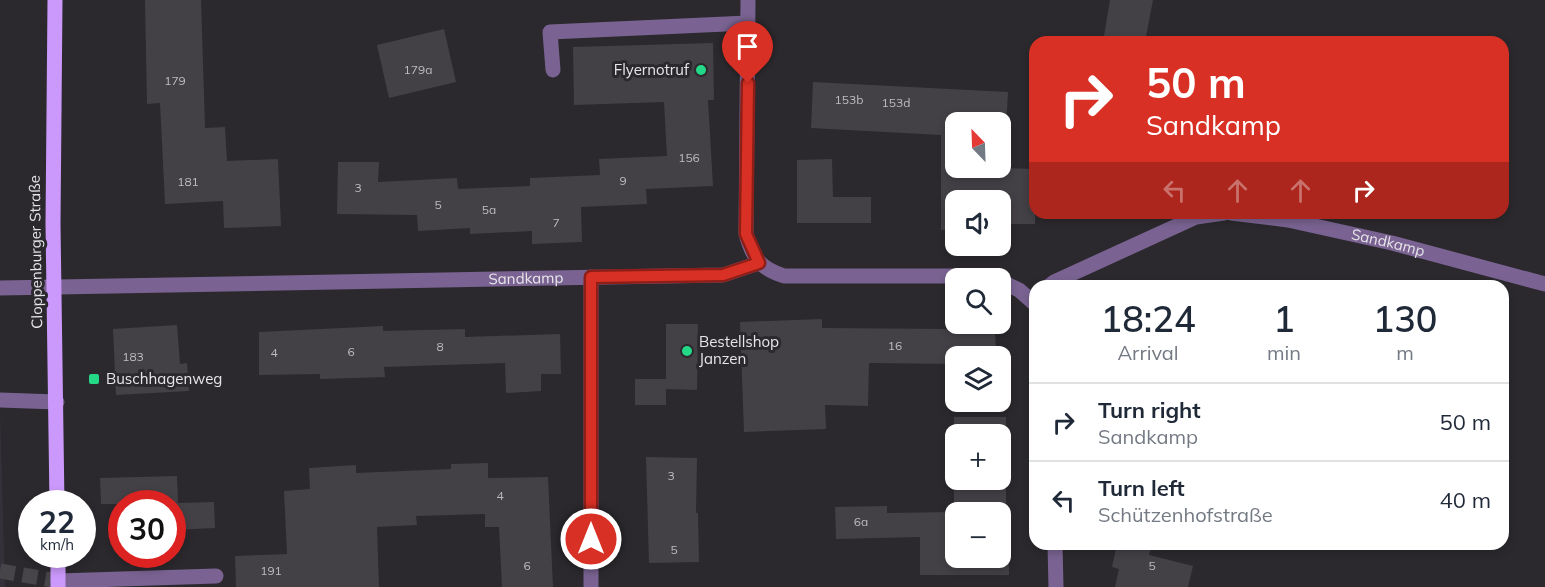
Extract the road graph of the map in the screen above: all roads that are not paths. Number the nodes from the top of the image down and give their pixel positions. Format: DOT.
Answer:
graph roads {
  1 [pos="55,0"];
  2 [pos="748,0"];
  3 [pos="748,23"];
  4 [pos="553,70"];
  5 [pos="1192,219"];
  6 [pos="1277,219"];
  7 [pos="759,263"];
  8 [pos="945,276"];
  9 [pos="591,277"];
  10 [pos="1058,280"];
  11 [pos="1545,284"];
  12 [pos="1011,286"];
  13 [pos="54,287"];
  14 [pos="0,288"];
  15 [pos="1029,297"];
  16 [pos="0,400"];
  17 [pos="57,402"];
  18 [pos="57,490"];
  19 [pos="1055,550"];
  20 [pos="58,568"];
  21 [pos="216,576"];
  22 [pos="58,584"];
  23 [pos="591,587"];
  24 [pos="1056,587"];
  1 -- 13 [label="main road, Cloppenburger Straße"];
  2 -- 3 [label="street"];
  3 -- 4 [label="street"];
  3 -- 7 [label="street"];
  5 -- 10 [label="street"];
  6 -- 11 [label="street, Sandkamp"];
  7 -- 8 [label="street"];
  7 -- 9 [label="street, Sandkamp"];
  9 -- 13 [label="street, Sandkamp"];
  9 -- 23 [label="street"];
  12 -- 15 [label="street"];
  13 -- 14 [label="street"];
  13 -- 17 [label="main road, Cloppenburger Straße"];
  16 -- 17 [label="street"];
  17 -- 18 [label="main road, Cloppenburger Straße"];
  19 -- 24 [label="street"];
  20 -- 22 [label="main road"];
  21 -- 22 [label="street"];
}
